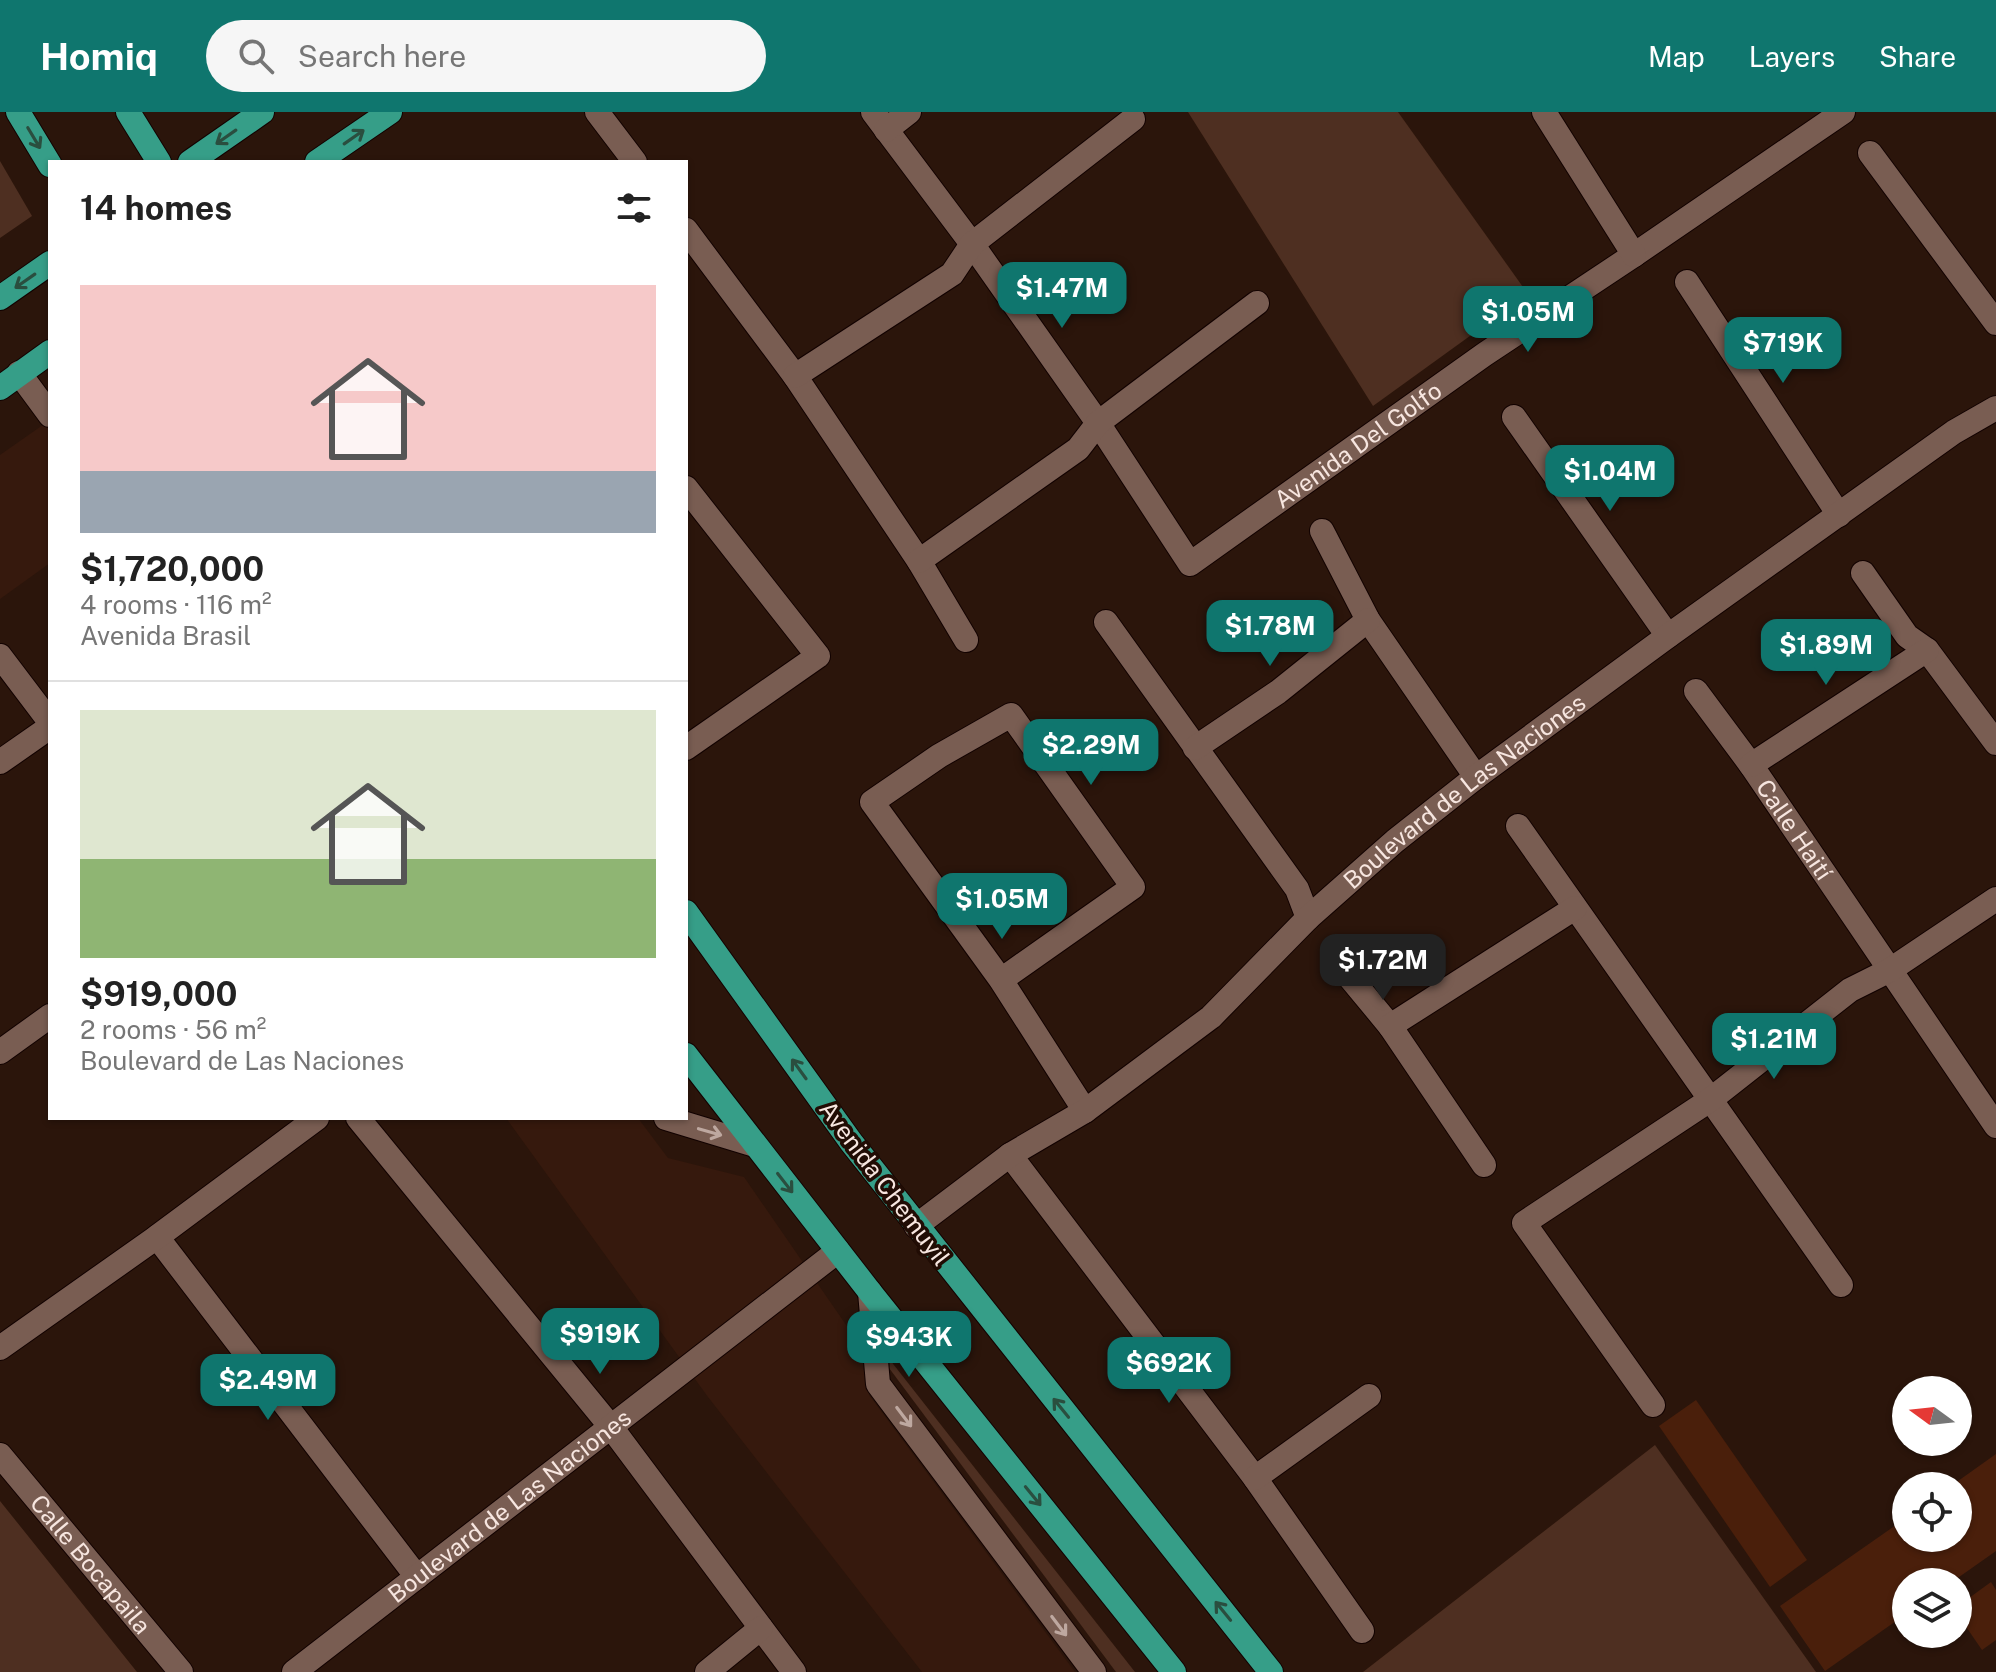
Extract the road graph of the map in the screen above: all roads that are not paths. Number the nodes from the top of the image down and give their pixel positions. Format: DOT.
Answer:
graph roads {
  1 [pos="18,112"];
  2 [pos="128,112"];
  3 [pos="262,112"];
  4 [pos="390,112"];
  5 [pos="597,112"];
  6 [pos="909,112"];
  7 [pos="1843,112"];
  8 [pos="1548,113"];
  9 [pos="1133,119"];
  10 [pos="1816,120"];
  11 [pos="879,121"];
  12 [pos="1870,153"];
  13 [pos="158,160"];
  14 [pos="193,160"];
  15 [pos="320,160"];
  16 [pos="633,160"];
  17 [pos="48,162"];
  18 [pos="688,233"];
  19 [pos="972,244"];
  20 [pos="1634,255"];
  21 [pos="48,264"];
  22 [pos="1687,282"];
  23 [pos="0,298"];
  24 [pos="1257,303"];
  25 [pos="1996,323"];
  26 [pos="48,353"];
  27 [pos="795,376"];
  28 [pos="10,380"];
  29 [pos="1996,408"];
  30 [pos="48,413"];
  31 [pos="1514,417"];
  32 [pos="1098,423"];
  33 [pos="688,491"];
  34 [pos="1839,515"];
  35 [pos="1322,531"];
  36 [pos="919,561"];
  37 [pos="1863,573"];
  38 [pos="1368,620"];
  39 [pos="1106,622"];
  40 [pos="1668,636"];
  41 [pos="966,640"];
  42 [pos="1927,650"];
  43 [pos="0,656"];
  44 [pos="1696,691"];
  45 [pos="48,722"];
  46 [pos="48,726"];
  47 [pos="1996,743"];
  48 [pos="688,747"];
  49 [pos="1195,748"];
  50 [pos="0,762"];
  51 [pos="1751,765"];
  52 [pos="1476,777"];
  53 [pos="1518,826"];
  54 [pos="1996,899"];
  55 [pos="1575,908"];
  56 [pos="688,915"];
  57 [pos="1308,918"];
  58 [pos="1890,970"];
  59 [pos="1347,974"];
  60 [pos="1001,980"];
  61 [pos="48,1017"];
  62 [pos="1390,1026"];
  63 [pos="0,1052"];
  64 [pos="688,1058"];
  65 [pos="1710,1100"];
  66 [pos="1085,1111"];
  67 [pos="314,1120"];
  68 [pos="360,1120"];
  69 [pos="673,1120"];
  70 [pos="1996,1126"];
  71 [pos="755,1145"];
  72 [pos="1010,1155"];
  73 [pos="1484,1165"];
  74 [pos="916,1226"];
  75 [pos="157,1237"];
  76 [pos="838,1251"];
  77 [pos="1841,1285"];
  78 [pos="870,1292"];
  79 [pos="0,1348"];
  80 [pos="1369,1396"];
  81 [pos="1653,1405"];
  82 [pos="611,1427"];
  83 [pos="0,1455"];
  84 [pos="1255,1478"];
  85 [pos="417,1577"];
  86 [pos="761,1628"];
  87 [pos="1362,1631"];
  88 [pos="181,1672"];
  89 [pos="294,1672"];
  90 [pos="707,1672"];
  91 [pos="794,1672"];
  92 [pos="1094,1672"];
  93 [pos="1174,1672"];
  94 [pos="1271,1672"];
  1 -- 17 [label="main road, one-way"];
  2 -- 13 [label="main road"];
  3 -- 14 [label="main road, one-way"];
  15 -- 4 [label="main road, one-way"];
  5 -- 16 [label="street"];
  6 -- 11 [label="street"];
  7 -- 10 [label="street, Avenida Del Golfo"];
  8 -- 20 [label="street"];
  9 -- 19 [label="street"];
  10 -- 20 [label="street, Avenida Del Golfo"];
  11 -- 19 [label="street"];
  12 -- 25 [label="street"];
  18 -- 27 [label="street"];
  19 -- 27 [label="street"];
  19 -- 32 [label="street"];
  20 -- 32 [label="street, Avenida Del Golfo"];
  21 -- 23 [label="main road, one-way"];
  22 -- 34 [label="street"];
  24 -- 32 [label="street"];
  26 -- 28 [label="main road"];
  27 -- 36 [label="street"];
  28 -- 30 [label="street"];
  29 -- 34 [label="street, Boulevard de Las Naciones"];
  31 -- 40 [label="street"];
  32 -- 36 [label="street"];
  33 -- 48 [label="street"];
  34 -- 40 [label="street, Boulevard de Las Naciones"];
  35 -- 38 [label="street"];
  36 -- 41 [label="street"];
  37 -- 42 [label="street"];
  38 -- 49 [label="street"];
  38 -- 52 [label="street"];
  39 -- 49 [label="street"];
  40 -- 52 [label="street, Boulevard de Las Naciones"];
  42 -- 47 [label="street"];
  42 -- 51 [label="street"];
  43 -- 45 [label="street"];
  44 -- 51 [label="street, Calle Haití"];
  46 -- 50 [label="street"];
  49 -- 57 [label="street"];
  51 -- 58 [label="street, Calle Haití"];
  52 -- 57 [label="street, Boulevard de Las Naciones"];
  53 -- 55 [label="street"];
  54 -- 58 [label="street"];
  55 -- 62 [label="street"];
  55 -- 65 [label="street"];
  74 -- 56 [label="main road, Avenida Chemuyil, one-way"];
  57 -- 66 [label="street, Boulevard de Las Naciones"];
  58 -- 65 [label="street"];
  58 -- 70 [label="street, Calle Haití"];
  59 -- 62 [label="street"];
  60 -- 60 [label="street"];
  60 -- 66 [label="street"];
  61 -- 63 [label="street"];
  62 -- 73 [label="street"];
  64 -- 71 [label="main road"];
  65 -- 77 [label="street"];
  65 -- 81 [label="street"];
  66 -- 72 [label="street, Boulevard de Las Naciones"];
  67 -- 75 [label="street"];
  68 -- 82 [label="street"];
  69 -- 71 [label="street, one-way"];
  71 -- 76 [label="main road, one-way"];
  72 -- 74 [label="street, Boulevard de Las Naciones"];
  72 -- 84 [label="street"];
  94 -- 74 [label="main road, Avenida Chemuyil, one-way"];
  75 -- 79 [label="street"];
  75 -- 85 [label="street"];
  76 -- 78 [label="main road"];
  76 -- 82 [label="street, Boulevard de Las Naciones"];
  78 -- 92 [label="street, one-way"];
  78 -- 93 [label="main road, one-way"];
  80 -- 84 [label="street"];
  82 -- 85 [label="street, Boulevard de Las Naciones"];
  82 -- 86 [label="street"];
  83 -- 88 [label="street, Calle Bocapaila"];
  84 -- 87 [label="street"];
  85 -- 89 [label="street, Boulevard de Las Naciones"];
  86 -- 90 [label="street"];
  86 -- 91 [label="street"];
}
